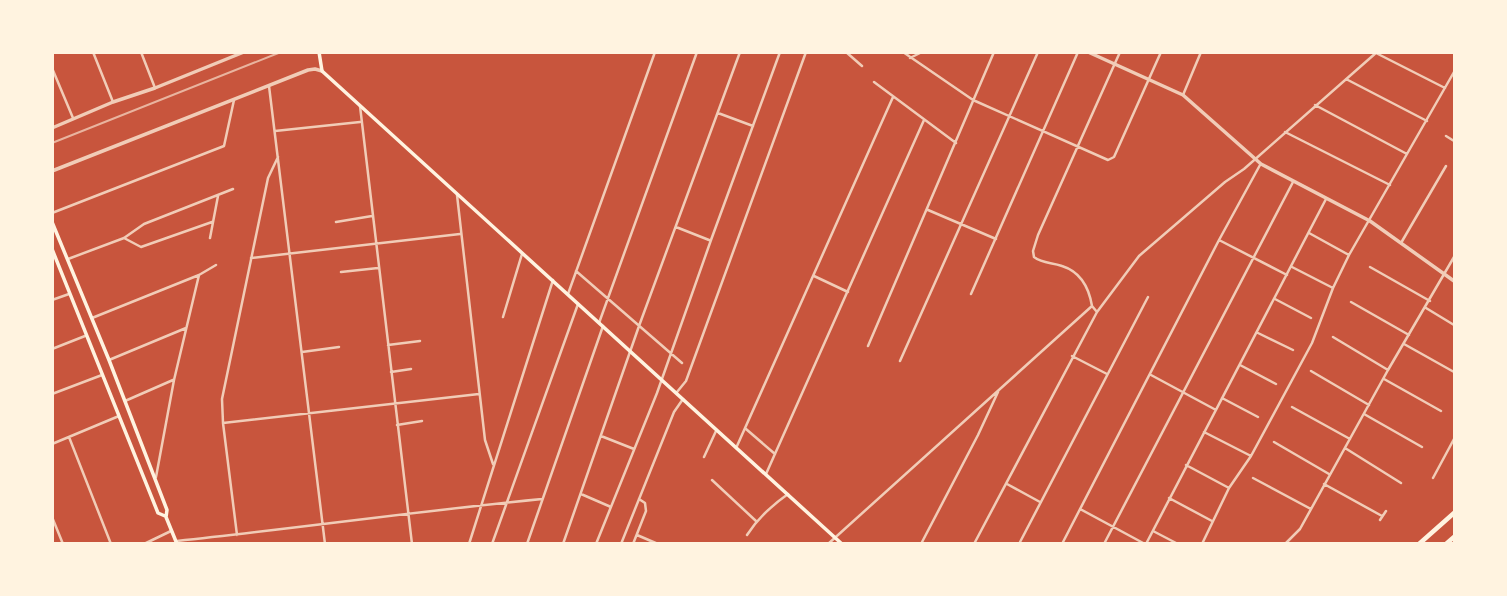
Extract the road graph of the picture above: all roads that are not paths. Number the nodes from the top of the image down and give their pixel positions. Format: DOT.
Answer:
graph roads {
  1 [pos="93,52"];
  2 [pos="141,52"];
  3 [pos="244,52"];
  4 [pos="319,52"];
  5 [pos="655,52"];
  6 [pos="697,52"];
  7 [pos="740,52"];
  8 [pos="780,52"];
  9 [pos="806,52"];
  10 [pos="846,52"];
  11 [pos="903,52"];
  12 [pos="922,52"];
  13 [pos="994,52"];
  14 [pos="1038,52"];
  15 [pos="1078,52"];
  16 [pos="1088,52"];
  17 [pos="1120,52"];
  18 [pos="1161,52"];
  19 [pos="1201,52"];
  20 [pos="1376,53"];
  21 [pos="910,58"];
  22 [pos="1115,65"];
  23 [pos="862,66"];
  24 [pos="52,68"];
  25 [pos="321,71"];
  26 [pos="1454,72"];
  27 [pos="1149,79"];
  28 [pos="1346,79"];
  29 [pos="874,82"];
  30 [pos="269,86"];
  31 [pos="155,88"];
  32 [pos="1446,88"];
  33 [pos="1183,95"];
  34 [pos="893,97"];
  35 [pos="234,100"];
  36 [pos="974,100"];
  37 [pos="113,102"];
  38 [pos="1315,105"];
  39 [pos="360,106"];
  40 [pos="718,113"];
  41 [pos="1009,116"];
  42 [pos="73,118"];
  43 [pos="924,120"];
  44 [pos="1427,121"];
  45 [pos="360,122"];
  46 [pos="753,126"];
  47 [pos="52,128"];
  48 [pos="275,131"];
  49 [pos="1044,131"];
  50 [pos="1285,132"];
  51 [pos="1446,136"];
  52 [pos="1454,141"];
  53 [pos="956,143"];
  54 [pos="1078,146"];
  55 [pos="1407,154"];
  56 [pos="278,157"];
  57 [pos="1255,159"];
  58 [pos="1261,164"];
  59 [pos="1446,166"];
  60 [pos="52,172"];
  61 [pos="1293,182"];
  62 [pos="1390,185"];
  63 [pos="233,189"];
  64 [pos="457,195"];
  65 [pos="218,196"];
  66 [pos="1326,198"];
  67 [pos="927,209"];
  68 [pos="52,213"];
  69 [pos="372,216"];
  70 [pos="1370,221"];
  71 [pos="52,222"];
  72 [pos="212,222"];
  73 [pos="335,222"];
  74 [pos="961,224"];
  75 [pos="676,227"];
  76 [pos="1308,233"];
  77 [pos="461,234"];
  78 [pos="124,238"];
  79 [pos="210,238"];
  80 [pos="996,239"];
  81 [pos="710,240"];
  82 [pos="1219,240"];
  83 [pos="376,243"];
  84 [pos="1401,243"];
  85 [pos="52,249"];
  86 [pos="290,254"];
  87 [pos="522,254"];
  88 [pos="1349,255"];
  89 [pos="1454,257"];
  90 [pos="251,258"];
  91 [pos="1254,258"];
  92 [pos="68,259"];
  93 [pos="216,265"];
  94 [pos="1292,266"];
  95 [pos="1370,267"];
  96 [pos="378,268"];
  97 [pos="576,271"];
  98 [pos="341,272"];
  99 [pos="1445,274"];
  100 [pos="199,275"];
  101 [pos="1287,275"];
  102 [pos="814,276"];
  103 [pos="553,280"];
  104 [pos="1454,281"];
  105 [pos="1333,288"];
  106 [pos="848,292"];
  107 [pos="70,294"];
  108 [pos="568,294"];
  109 [pos="971,294"];
  110 [pos="1148,298"];
  111 [pos="608,299"];
  112 [pos="1275,299"];
  113 [pos="52,300"];
  114 [pos="1430,300"];
  115 [pos="1351,302"];
  116 [pos="578,304"];
  117 [pos="1092,306"];
  118 [pos="1426,308"];
  119 [pos="1097,312"];
  120 [pos="503,317"];
  121 [pos="92,318"];
  122 [pos="1311,318"];
  123 [pos="601,324"];
  124 [pos="1454,325"];
  125 [pos="639,326"];
  126 [pos="186,328"];
  127 [pos="1257,333"];
  128 [pos="87,335"];
  129 [pos="1409,335"];
  130 [pos="1334,337"];
  131 [pos="420,341"];
  132 [pos="1404,344"];
  133 [pos="388,345"];
  134 [pos="868,346"];
  135 [pos="339,347"];
  136 [pos="52,349"];
  137 [pos="1293,350"];
  138 [pos="631,351"];
  139 [pos="106,352"];
  140 [pos="302,352"];
  141 [pos="670,353"];
  142 [pos="95,356"];
  143 [pos="1072,356"];
  144 [pos="109,360"];
  145 [pos="900,361"];
  146 [pos="682,363"];
  147 [pos="1240,365"];
  148 [pos="411,369"];
  149 [pos="1388,370"];
  150 [pos="1311,371"];
  151 [pos="391,372"];
  152 [pos="1454,372"];
  153 [pos="1107,374"];
  154 [pos="103,375"];
  155 [pos="1150,375"];
  156 [pos="661,378"];
  157 [pos="1384,379"];
  158 [pos="174,380"];
  159 [pos="1276,384"];
  160 [pos="999,389"];
  161 [pos="677,392"];
  162 [pos="1183,392"];
  163 [pos="52,394"];
  164 [pos="479,394"];
  165 [pos="684,398"];
  166 [pos="1222,398"];
  167 [pos="125,401"];
  168 [pos="394,403"];
  169 [pos="1369,405"];
  170 [pos="1292,407"];
  171 [pos="1216,410"];
  172 [pos="1441,411"];
  173 [pos="310,413"];
  174 [pos="1364,414"];
  175 [pos="119,416"];
  176 [pos="1258,417"];
  177 [pos="422,421"];
  178 [pos="223,423"];
  179 [pos="397,425"];
  180 [pos="745,428"];
  181 [pos="717,429"];
  182 [pos="1204,432"];
  183 [pos="601,436"];
  184 [pos="69,438"];
  185 [pos="1350,439"];
  186 [pos="1454,439"];
  187 [pos="1274,442"];
  188 [pos="52,444"];
  189 [pos="737,446"];
  190 [pos="1422,447"];
  191 [pos="1345,448"];
  192 [pos="634,449"];
  193 [pos="775,454"];
  194 [pos="1251,456"];
  195 [pos="704,457"];
  196 [pos="493,464"];
  197 [pos="1186,465"];
  198 [pos="766,474"];
  199 [pos="1329,474"];
  200 [pos="1253,478"];
  201 [pos="1433,478"];
  202 [pos="155,480"];
  203 [pos="712,480"];
  204 [pos="1401,483"];
  205 [pos="1007,484"];
  206 [pos="1324,484"];
  207 [pos="1229,488"];
  208 [pos="581,494"];
  209 [pos="788,494"];
  210 [pos="1169,498"];
  211 [pos="542,499"];
  212 [pos="639,499"];
  213 [pos="507,502"];
  214 [pos="1040,502"];
  215 [pos="481,504"];
  216 [pos="611,507"];
  217 [pos="1080,509"];
  218 [pos="1311,509"];
  219 [pos="1386,511"];
  220 [pos="1454,513"];
  221 [pos="408,515"];
  222 [pos="52,517"];
  223 [pos="166,517"];
  224 [pos="756,521"];
  225 [pos="1213,522"];
  226 [pos="323,524"];
  227 [pos="1113,526"];
  228 [pos="172,531"];
  229 [pos="1153,531"];
  230 [pos="237,535"];
  231 [pos="637,535"];
  232 [pos="747,535"];
  233 [pos="835,537"];
  234 [pos="1454,537"];
  235 [pos="176,543"];
  236 [pos="63,544"];
  237 [pos="111,544"];
  238 [pos="144,544"];
  239 [pos="325,544"];
  240 [pos="412,544"];
  241 [pos="469,544"];
  242 [pos="492,544"];
  243 [pos="527,544"];
  244 [pos="563,544"];
  245 [pos="596,544"];
  246 [pos="621,544"];
  247 [pos="633,544"];
  248 [pos="658,544"];
  249 [pos="828,544"];
  250 [pos="842,544"];
  251 [pos="921,544"];
  252 [pos="974,544"];
  253 [pos="1019,544"];
  254 [pos="1062,544"];
  255 [pos="1104,544"];
  256 [pos="1146,544"];
  257 [pos="1178,544"];
  258 [pos="1202,544"];
  259 [pos="1285,544"];
  260 [pos="1419,544"];
  261 [pos="1446,544"];
  1 -- 37 [label="street"];
  2 -- 31 [label="street"];
  3 -- 31 [label="street"];
  4 -- 25 [label="main road"];
  5 -- 97 [label="street"];
  6 -- 111 [label="street"];
  7 -- 40 [label="street"];
  8 -- 46 [label="street"];
  9 -- 161 [label="street"];
  10 -- 23 [label="street"];
  11 -- 21 [label="street"];
  12 -- 21 [label="street"];
  13 -- 36 [label="street"];
  14 -- 41 [label="street"];
  15 -- 49 [label="street"];
  16 -- 22 [label="street"];
  17 -- 22 [label="street"];
  18 -- 27 [label="street"];
  19 -- 33 [label="street"];
  20 -- 28 [label="street"];
  20 -- 32 [label="street"];
  21 -- 36 [label="street"];
  22 -- 27 [label="street"];
  22 -- 54 [label="street"];
  24 -- 42 [label="street"];
  25 -- 30 [label="street"];
  25 -- 39 [label="main road"];
  26 -- 32 [label="street"];
  27 -- 33 [label="street"];
  27 -- 54 [label="street"];
  28 -- 38 [label="street"];
  28 -- 44 [label="street"];
  29 -- 34 [label="street"];
  30 -- 35 [label="street"];
  30 -- 48 [label="street"];
  31 -- 37 [label="street"];
  32 -- 44 [label="street"];
  33 -- 57 [label="street"];
  34 -- 43 [label="street"];
  34 -- 102 [label="street"];
  35 -- 60 [label="street"];
  35 -- 68 [label="street"];
  36 -- 41 [label="street"];
  36 -- 53 [label="street"];
  37 -- 42 [label="street"];
  38 -- 50 [label="street"];
  38 -- 55 [label="street"];
  39 -- 45 [label="street"];
  39 -- 64 [label="main road"];
  40 -- 46 [label="street"];
  40 -- 75 [label="street"];
  41 -- 49 [label="street"];
  41 -- 74 [label="street"];
  42 -- 47 [label="street"];
  43 -- 53 [label="street"];
  43 -- 106 [label="street"];
  44 -- 55 [label="street"];
  45 -- 48 [label="street"];
  45 -- 69 [label="street"];
  46 -- 81 [label="street"];
  48 -- 56 [label="street"];
  49 -- 54 [label="street"];
  49 -- 80 [label="street"];
  50 -- 57 [label="street"];
  50 -- 62 [label="street"];
  51 -- 52 [label="street"];
  53 -- 67 [label="street"];
  54 -- 117 [label="street"];
  55 -- 62 [label="street"];
  56 -- 86 [label="street"];
  56 -- 90 [label="street"];
  57 -- 58 [label="street"];
  57 -- 119 [label="street"];
  58 -- 61 [label="street"];
  58 -- 82 [label="street"];
  59 -- 84 [label="street"];
  61 -- 66 [label="street"];
  61 -- 91 [label="street"];
  62 -- 70 [label="street"];
  63 -- 65 [label="street"];
  64 -- 77 [label="street"];
  64 -- 87 [label="main road"];
  65 -- 72 [label="street"];
  65 -- 78 [label="street"];
  66 -- 70 [label="street"];
  66 -- 76 [label="street"];
  67 -- 74 [label="street"];
  67 -- 134 [label="street"];
  69 -- 73 [label="street"];
  69 -- 83 [label="street"];
  70 -- 84 [label="street"];
  70 -- 88 [label="street"];
  71 -- 92 [label="main road"];
  72 -- 78 [label="street"];
  72 -- 79 [label="street"];
  74 -- 80 [label="street"];
  74 -- 145 [label="street"];
  75 -- 81 [label="street"];
  75 -- 125 [label="street"];
  76 -- 88 [label="street"];
  76 -- 94 [label="street"];
  77 -- 83 [label="street"];
  77 -- 164 [label="street"];
  78 -- 92 [label="street"];
  80 -- 109 [label="street"];
  81 -- 141 [label="street"];
  82 -- 91 [label="street"];
  82 -- 155 [label="street"];
  83 -- 86 [label="street"];
  83 -- 96 [label="street"];
  84 -- 99 [label="street"];
  85 -- 107 [label="main road"];
  86 -- 90 [label="street"];
  86 -- 140 [label="street"];
  87 -- 103 [label="main road"];
  87 -- 120 [label="street"];
  88 -- 105 [label="street"];
  89 -- 99 [label="street"];
  90 -- 178 [label="street"];
  91 -- 101 [label="street"];
  91 -- 162 [label="street"];
  92 -- 121 [label="main road"];
  93 -- 100 [label="street"];
  94 -- 101 [label="street"];
  94 -- 105 [label="street"];
  95 -- 114 [label="street"];
  96 -- 98 [label="street"];
  96 -- 133 [label="street"];
  97 -- 108 [label="street"];
  97 -- 111 [label="street"];
  99 -- 104 [label="street"];
  99 -- 114 [label="street"];
  100 -- 121 [label="street"];
  100 -- 126 [label="street"];
  101 -- 112 [label="street"];
  102 -- 106 [label="street"];
  102 -- 180 [label="street"];
  103 -- 108 [label="main road"];
  103 -- 196 [label="street"];
  105 -- 194 [label="street"];
  106 -- 193 [label="street"];
  107 -- 113 [label="street"];
  107 -- 128 [label="main road"];
  108 -- 116 [label="main road"];
  110 -- 153 [label="street"];
  111 -- 123 [label="street"];
  111 -- 125 [label="street"];
  112 -- 122 [label="street"];
  112 -- 127 [label="street"];
  114 -- 118 [label="street"];
  115 -- 129 [label="street"];
  116 -- 123 [label="main road"];
  116 -- 213 [label="street"];
  117 -- 119 [label="street"];
  117 -- 160 [label="street"];
  118 -- 124 [label="street"];
  118 -- 129 [label="street"];
  119 -- 143 [label="street"];
  121 -- 139 [label="main road"];
  123 -- 138 [label="main road"];
  123 -- 211 [label="street"];
  125 -- 138 [label="street"];
  125 -- 141 [label="street"];
  126 -- 144 [label="street"];
  126 -- 158 [label="street"];
  127 -- 137 [label="street"];
  127 -- 147 [label="street"];
  128 -- 136 [label="street"];
  128 -- 142 [label="main road"];
  129 -- 132 [label="street"];
  130 -- 149 [label="street"];
  131 -- 133 [label="street"];
  132 -- 149 [label="street"];
  132 -- 152 [label="street"];
  133 -- 151 [label="street"];
  135 -- 140 [label="street"];
  138 -- 156 [label="main road"];
  138 -- 183 [label="street"];
  139 -- 142 [label="main road"];
  139 -- 144 [label="main road"];
  140 -- 173 [label="street"];
  141 -- 146 [label="street"];
  141 -- 156 [label="street"];
  142 -- 154 [label="main road"];
  143 -- 153 [label="street"];
  143 -- 205 [label="street"];
  144 -- 167 [label="main road"];
  147 -- 159 [label="street"];
  147 -- 166 [label="street"];
  148 -- 151 [label="street"];
  149 -- 157 [label="street"];
  150 -- 169 [label="street"];
  151 -- 168 [label="street"];
  153 -- 214 [label="street"];
  154 -- 163 [label="street"];
  154 -- 175 [label="main road"];
  155 -- 162 [label="street"];
  155 -- 217 [label="street"];
  156 -- 161 [label="main road"];
  156 -- 192 [label="street"];
  157 -- 169 [label="street"];
  157 -- 172 [label="street"];
  158 -- 167 [label="street"];
  158 -- 202 [label="street"];
  160 -- 233 [label="street"];
  160 -- 251 [label="street"];
  161 -- 165 [label="main road"];
  162 -- 171 [label="street"];
  162 -- 227 [label="street"];
  164 -- 168 [label="street"];
  164 -- 196 [label="street"];
  165 -- 181 [label="main road"];
  165 -- 212 [label="street"];
  166 -- 171 [label="street"];
  166 -- 176 [label="street"];
  167 -- 202 [label="main road"];
  168 -- 173 [label="street"];
  168 -- 179 [label="street"];
  169 -- 174 [label="street"];
  170 -- 185 [label="street"];
  171 -- 182 [label="street"];
  173 -- 178 [label="street"];
  173 -- 226 [label="street"];
  174 -- 185 [label="street"];
  174 -- 190 [label="street"];
  175 -- 184 [label="street"];
  175 -- 223 [label="main road"];
  177 -- 179 [label="street"];
  178 -- 230 [label="street"];
  179 -- 221 [label="street"];
  180 -- 189 [label="street"];
  180 -- 193 [label="street"];
  181 -- 189 [label="main road"];
  181 -- 195 [label="street"];
  182 -- 194 [label="street"];
  182 -- 197 [label="street"];
  183 -- 192 [label="street"];
  183 -- 208 [label="street"];
  184 -- 188 [label="street"];
  184 -- 237 [label="street"];
  185 -- 191 [label="street"];
  186 -- 201 [label="street"];
  187 -- 199 [label="street"];
  189 -- 198 [label="main road"];
  191 -- 199 [label="street"];
  191 -- 204 [label="street"];
  192 -- 216 [label="street"];
  193 -- 198 [label="street"];
  194 -- 207 [label="street"];
  196 -- 215 [label="street"];
  197 -- 207 [label="street"];
  197 -- 210 [label="street"];
  198 -- 209 [label="main road"];
  199 -- 206 [label="street"];
  200 -- 218 [label="street"];
  202 -- 223 [label="main road"];
  203 -- 224 [label="street"];
  205 -- 214 [label="street"];
  205 -- 252 [label="street"];
  206 -- 218 [label="street"];
  206 -- 219 [label="street"];
  207 -- 225 [label="street"];
  208 -- 216 [label="street"];
  208 -- 244 [label="street"];
  209 -- 224 [label="street"];
  209 -- 233 [label="main road"];
  210 -- 225 [label="street"];
  210 -- 229 [label="street"];
  211 -- 213 [label="street"];
  211 -- 243 [label="street"];
  212 -- 231 [label="street"];
  212 -- 246 [label="street"];
  213 -- 215 [label="street"];
  213 -- 242 [label="street"];
  214 -- 253 [label="street"];
  215 -- 221 [label="street"];
  215 -- 241 [label="street"];
  216 -- 245 [label="street"];
  217 -- 227 [label="street"];
  217 -- 254 [label="street"];
  218 -- 259 [label="street"];
  220 -- 260 [label="highway"];
  221 -- 226 [label="street"];
  221 -- 240 [label="street"];
  222 -- 236 [label="street"];
  223 -- 228 [label="main road"];
  224 -- 232 [label="street"];
  225 -- 258 [label="street"];
  226 -- 230 [label="street"];
  226 -- 239 [label="street"];
  227 -- 255 [label="street"];
  227 -- 256 [label="street"];
  228 -- 235 [label="main road"];
  228 -- 238 [label="street"];
  229 -- 256 [label="street"];
  229 -- 257 [label="street"];
  230 -- 235 [label="street"];
  231 -- 247 [label="street"];
  231 -- 248 [label="street"];
  233 -- 249 [label="street"];
  233 -- 250 [label="main road"];
  234 -- 261 [label="highway"];
}
